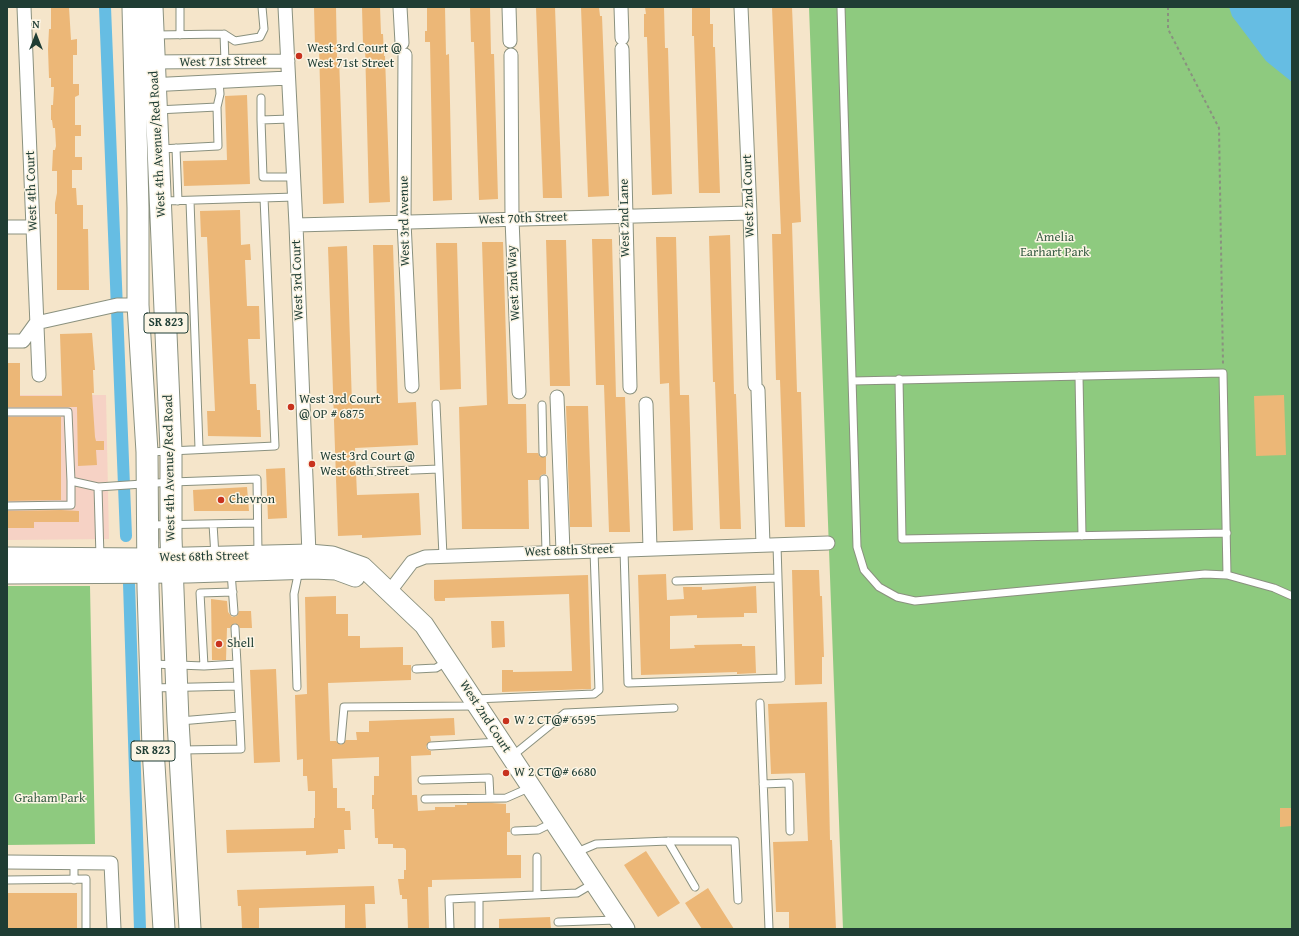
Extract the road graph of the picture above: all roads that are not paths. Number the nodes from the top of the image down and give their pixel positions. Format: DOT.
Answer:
graph roads {
  1 [pos="24,7"];
  2 [pos="133,7"];
  3 [pos="152,7"];
  4 [pos="180,7"];
  5 [pos="262,7"];
  6 [pos="285,7"];
  7 [pos="400,7"];
  8 [pos="509,7"];
  9 [pos="621,7"];
  10 [pos="741,7"];
  11 [pos="841,7"];
  12 [pos="224,34"];
  13 [pos="144,35"];
  14 [pos="180,35"];
  15 [pos="510,41"];
  16 [pos="511,55"];
  17 [pos="288,61"];
  18 [pos="144,62"];
  19 [pos="224,62"];
  20 [pos="288,78"];
  21 [pos="220,81"];
  22 [pos="145,85"];
  23 [pos="261,98"];
  24 [pos="217,108"];
  25 [pos="156,110"];
  26 [pos="290,119"];
  27 [pos="261,120"];
  28 [pos="167,149"];
  29 [pos="294,177"];
  30 [pos="294,197"];
  31 [pos="264,198"];
  32 [pos="169,201"];
  33 [pos="190,201"];
  34 [pos="750,213"];
  35 [pos="625,216"];
  36 [pos="512,219"];
  37 [pos="404,222"];
  38 [pos="296,225"];
  39 [pos="7,227"];
  40 [pos="33,227"];
  41 [pos="138,255"];
  42 [pos="138,305"];
  43 [pos="36,323"];
  44 [pos="166,336"];
  45 [pos="7,341"];
  46 [pos="39,375"];
  47 [pos="1079,376"];
  48 [pos="899,379"];
  49 [pos="852,380"];
  50 [pos="412,386"];
  51 [pos="630,387"];
  52 [pos="519,392"];
  53 [pos="557,398"];
  54 [pos="436,404"];
  55 [pos="646,404"];
  56 [pos="542,406"];
  57 [pos="7,412"];
  58 [pos="199,448"];
  59 [pos="171,450"];
  60 [pos="147,452"];
  61 [pos="543,452"];
  62 [pos="439,469"];
  63 [pos="364,472"];
  64 [pos="544,480"];
  65 [pos="71,481"];
  66 [pos="172,482"];
  67 [pos="147,483"];
  68 [pos="98,487"];
  69 [pos="7,506"];
  70 [pos="257,523"];
  71 [pos="213,524"];
  72 [pos="148,525"];
  73 [pos="171,525"];
  74 [pos="1227,533"];
  75 [pos="1082,536"];
  76 [pos="828,544"];
  77 [pos="763,545"];
  78 [pos="777,545"];
  79 [pos="650,549"];
  80 [pos="624,550"];
  81 [pos="594,551"];
  82 [pos="546,552"];
  83 [pos="563,552"];
  84 [pos="309,554"];
  85 [pos="215,556"];
  86 [pos="258,556"];
  87 [pos="443,556"];
  88 [pos="7,557"];
  89 [pos="100,557"];
  90 [pos="172,565"];
  91 [pos="148,566"];
  92 [pos="299,570"];
  93 [pos="231,572"];
  94 [pos="7,574"];
  95 [pos="1227,575"];
  96 [pos="778,578"];
  97 [pos="676,580"];
  98 [pos="390,591"];
  99 [pos="233,592"];
  100 [pos="1292,596"];
  101 [pos="234,612"];
  102 [pos="235,628"];
  103 [pos="448,661"];
  104 [pos="151,664"];
  105 [pos="237,664"];
  106 [pos="175,665"];
  107 [pos="204,666"];
  108 [pos="416,669"];
  109 [pos="238,686"];
  110 [pos="297,686"];
  111 [pos="177,687"];
  112 [pos="152,688"];
  113 [pos="476,703"];
  114 [pos="760,703"];
  115 [pos="674,708"];
  116 [pos="239,716"];
  117 [pos="178,721"];
  118 [pos="341,740"];
  119 [pos="431,746"];
  120 [pos="506,749"];
  121 [pos="179,750"];
  122 [pos="422,780"];
  123 [pos="763,784"];
  124 [pos="531,787"];
  125 [pos="490,798"];
  126 [pos="425,799"];
  127 [pos="554,822"];
  128 [pos="515,831"];
  129 [pos="790,831"];
  130 [pos="668,841"];
  131 [pos="574,853"];
  132 [pos="537,858"];
  133 [pos="7,862"];
  134 [pos="74,863"];
  135 [pos="7,880"];
  136 [pos="74,880"];
  137 [pos="594,883"];
  138 [pos="695,887"];
  139 [pos="537,895"];
  140 [pos="479,898"];
  141 [pos="738,900"];
  142 [pos="558,922"];
  143 [pos="622,925"];
  144 [pos="86,929"];
  145 [pos="114,929"];
  146 [pos="164,929"];
  147 [pos="190,929"];
  148 [pos="450,929"];
  149 [pos="479,929"];
  150 [pos="769,929"];
  1 -- 40 [label="street, West 4th Court"];
  2 -- 13 [label="main road, West 4th Avenue/Red Road / SR 823"];
  3 -- 13 [label="main road, West 4th Avenue/Red Road / SR 823"];
  4 -- 14 [label="lane"];
  5 -- 12 [label="lane"];
  6 -- 17 [label="street, West 3rd Court"];
  7 -- 37 [label="street, West 3rd Avenue"];
  8 -- 15 [label="street"];
  9 -- 35 [label="street, West 2nd Lane"];
  10 -- 34 [label="street, West 2nd Court"];
  11 -- 49 [label="lane"];
  12 -- 14 [label="lane"];
  12 -- 19 [label="lane"];
  13 -- 14 [label="lane"];
  13 -- 18 [label="main road, West 4th Avenue/Red Road / SR 823"];
  16 -- 36 [label="street, West 2nd Way"];
  17 -- 19 [label="street, West 71st Street"];
  17 -- 20 [label="street, West 3rd Court"];
  18 -- 19 [label="street, West 71st Street"];
  18 -- 22 [label="main road, West 4th Avenue/Red Road / SR 823"];
  20 -- 21 [label="street, West 71st Street"];
  20 -- 26 [label="street, West 3rd Court"];
  21 -- 22 [label="street, West 71st Street"];
  21 -- 24 [label="lane"];
  22 -- 25 [label="main road, West 4th Avenue/Red Road / SR 823"];
  22 -- 41 [label="main road, West 4th Avenue/Red Road / SR 823"];
  23 -- 27 [label="lane"];
  24 -- 25 [label="lane"];
  24 -- 28 [label="lane"];
  25 -- 28 [label="main road, West 4th Avenue/Red Road / SR 823"];
  26 -- 27 [label="lane"];
  26 -- 29 [label="street, West 3rd Court"];
  27 -- 29 [label="lane"];
  28 -- 32 [label="main road, West 4th Avenue/Red Road / SR 823"];
  29 -- 30 [label="street, West 3rd Court"];
  30 -- 31 [label="lane"];
  30 -- 38 [label="street, West 3rd Court"];
  31 -- 33 [label="lane"];
  31 -- 58 [label="lane"];
  32 -- 33 [label="lane"];
  32 -- 44 [label="main road, West 4th Avenue/Red Road / SR 823"];
  33 -- 58 [label="lane"];
  34 -- 35 [label="street, West 70th Street"];
  34 -- 77 [label="street, West 2nd Court"];
  35 -- 36 [label="street, West 70th Street"];
  35 -- 51 [label="street, West 2nd Lane"];
  36 -- 37 [label="street, West 70th Street"];
  36 -- 52 [label="street, West 2nd Way"];
  37 -- 38 [label="street, West 70th Street"];
  37 -- 50 [label="street, West 3rd Avenue"];
  38 -- 84 [label="street, West 3rd Court"];
  39 -- 40 [label="street"];
  40 -- 43 [label="street, West 4th Court"];
  41 -- 42 [label="main road, West 4th Avenue/Red Road / SR 823"];
  41 -- 44 [label="main road"];
  42 -- 43 [label="street"];
  42 -- 60 [label="main road, West 4th Avenue/Red Road / SR 823"];
  43 -- 45 [label="street"];
  43 -- 46 [label="street, West 4th Court"];
  44 -- 59 [label="main road, West 4th Avenue/Red Road / SR 823"];
  47 -- 48 [label="lane"];
  47 -- 74 [label="lane"];
  47 -- 75 [label="lane"];
  48 -- 49 [label="lane"];
  48 -- 75 [label="lane"];
  49 -- 95 [label="lane"];
  53 -- 83 [label="street"];
  54 -- 62 [label="lane"];
  55 -- 79 [label="street"];
  56 -- 61 [label="lane"];
  57 -- 65 [label="lane"];
  58 -- 59 [label="lane"];
  59 -- 60 [label="lane"];
  59 -- 66 [label="main road, West 4th Avenue/Red Road / SR 823"];
  60 -- 67 [label="main road, West 4th Avenue/Red Road / SR 823"];
  62 -- 63 [label="lane"];
  62 -- 87 [label="lane"];
  64 -- 82 [label="lane"];
  65 -- 68 [label="lane"];
  65 -- 69 [label="lane"];
  66 -- 67 [label="lane"];
  66 -- 70 [label="lane"];
  66 -- 73 [label="main road, West 4th Avenue/Red Road / SR 823"];
  67 -- 68 [label="lane"];
  67 -- 72 [label="main road, West 4th Avenue/Red Road / SR 823"];
  68 -- 89 [label="lane"];
  70 -- 71 [label="lane"];
  70 -- 86 [label="lane"];
  71 -- 73 [label="lane"];
  71 -- 85 [label="lane"];
  72 -- 73 [label="lane"];
  72 -- 91 [label="main road, West 4th Avenue/Red Road / SR 823"];
  73 -- 90 [label="main road, West 4th Avenue/Red Road / SR 823"];
  74 -- 75 [label="lane"];
  74 -- 95 [label="lane"];
  76 -- 78 [label="street, West 68th Street"];
  77 -- 78 [label="street, West 68th Street"];
  77 -- 79 [label="street, West 68th Street"];
  78 -- 96 [label="lane"];
  79 -- 80 [label="street, West 68th Street"];
  80 -- 81 [label="street, West 68th Street"];
  80 -- 96 [label="lane"];
  81 -- 83 [label="street, West 68th Street"];
  81 -- 113 [label="lane"];
  82 -- 83 [label="street, West 68th Street"];
  82 -- 87 [label="street, West 68th Street"];
  84 -- 86 [label="main road, West 68th Street"];
  84 -- 98 [label="main road, West 68th Street"];
  85 -- 86 [label="main road, West 68th Street"];
  85 -- 90 [label="main road, West 68th Street"];
  87 -- 98 [label="street, West 68th Street"];
  88 -- 89 [label="main road, West 68th Street"];
  89 -- 91 [label="main road, West 68th Street"];
  90 -- 91 [label="main road, West 68th Street"];
  90 -- 93 [label="main road, West 68th Street"];
  90 -- 106 [label="main road, West 4th Avenue/Red Road / SR 823"];
  91 -- 94 [label="main road, West 68th Street"];
  91 -- 104 [label="main road, West 4th Avenue/Red Road / SR 823"];
  92 -- 93 [label="main road, West 68th Street"];
  92 -- 98 [label="main road, West 68th Street"];
  92 -- 110 [label="lane"];
  93 -- 99 [label="lane"];
  95 -- 100 [label="lane"];
  96 -- 97 [label="lane"];
  98 -- 103 [label="main road, West 2nd Court"];
  99 -- 101 [label="lane"];
  99 -- 107 [label="lane"];
  102 -- 105 [label="lane"];
  103 -- 108 [label="lane"];
  103 -- 113 [label="main road, West 2nd Court"];
  104 -- 106 [label="lane"];
  104 -- 112 [label="main road, West 4th Avenue/Red Road / SR 823"];
  105 -- 107 [label="lane"];
  105 -- 109 [label="lane"];
  106 -- 107 [label="lane"];
  106 -- 111 [label="main road, West 4th Avenue/Red Road / SR 823"];
  109 -- 111 [label="lane"];
  109 -- 116 [label="lane"];
  111 -- 112 [label="lane"];
  111 -- 117 [label="main road, West 4th Avenue/Red Road / SR 823"];
  112 -- 146 [label="main road, West 4th Avenue/Red Road / SR 823"];
  113 -- 118 [label="lane"];
  113 -- 120 [label="main road, West 2nd Court"];
  114 -- 123 [label="lane"];
  115 -- 120 [label="lane"];
  116 -- 117 [label="lane"];
  116 -- 121 [label="lane"];
  117 -- 121 [label="main road, West 4th Avenue/Red Road / SR 823"];
  119 -- 120 [label="lane"];
  120 -- 124 [label="main road, West 2nd Court"];
  121 -- 147 [label="main road, West 4th Avenue/Red Road / SR 823"];
  122 -- 125 [label="lane"];
  123 -- 129 [label="lane"];
  123 -- 150 [label="lane"];
  124 -- 125 [label="lane"];
  124 -- 127 [label="main road, West 2nd Court"];
  125 -- 126 [label="lane"];
  127 -- 128 [label="lane"];
  127 -- 131 [label="main road, West 2nd Court"];
  130 -- 131 [label="lane"];
  130 -- 138 [label="lane"];
  130 -- 141 [label="lane"];
  131 -- 137 [label="main road, West 2nd Court"];
  132 -- 139 [label="lane"];
  133 -- 134 [label="street"];
  134 -- 136 [label="lane"];
  134 -- 145 [label="street"];
  135 -- 136 [label="lane"];
  136 -- 144 [label="lane"];
  137 -- 139 [label="lane"];
  137 -- 143 [label="main road, West 2nd Court"];
  139 -- 140 [label="lane"];
  140 -- 148 [label="lane"];
  140 -- 149 [label="lane"];
  142 -- 143 [label="lane"];
}
